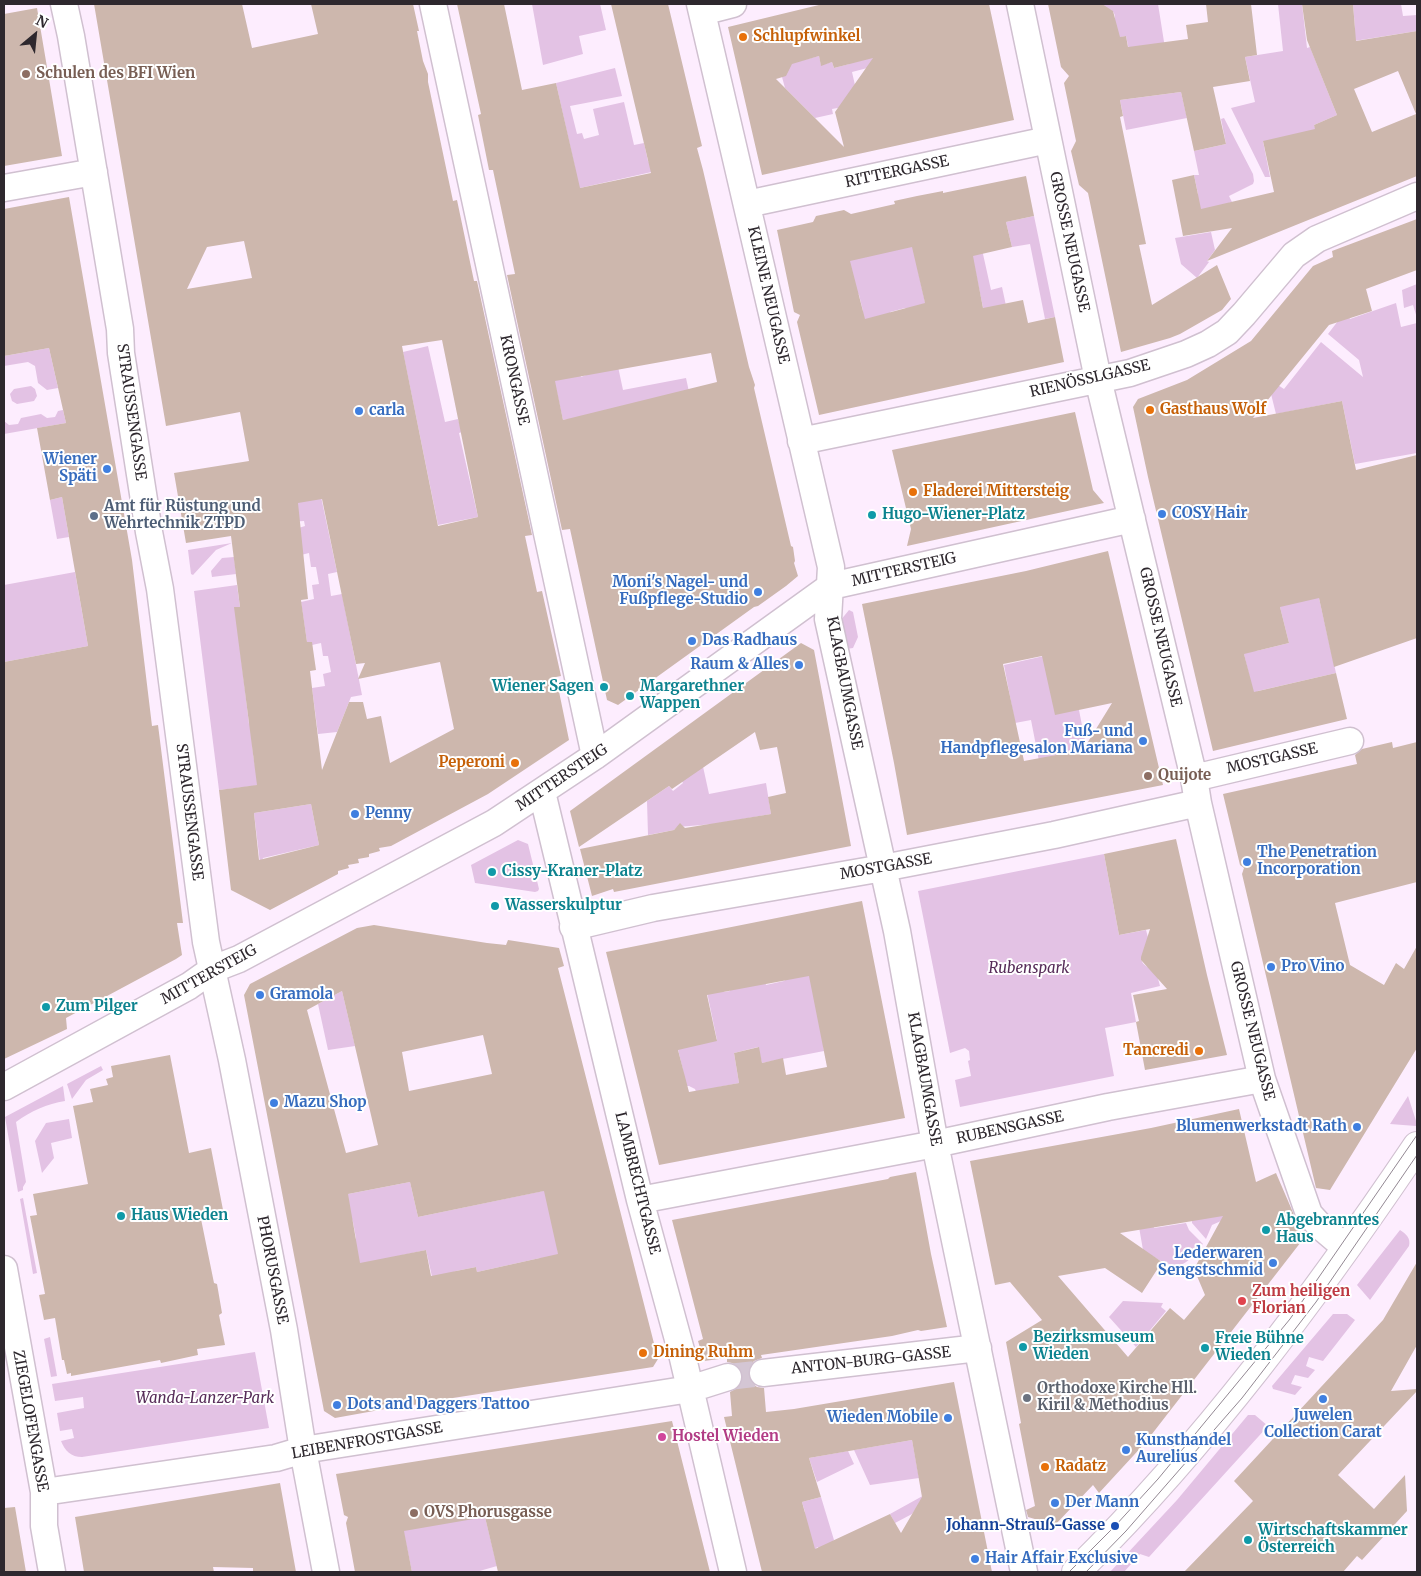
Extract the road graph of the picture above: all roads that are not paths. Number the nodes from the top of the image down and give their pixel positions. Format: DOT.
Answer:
graph roads {
  1 [pos="64,4"];
  2 [pos="433,4"];
  3 [pos="734,4"];
  4 [pos="1020,4"];
  5 [pos="701,8"];
  6 [pos="1048,140"];
  7 [pos="94,172"];
  8 [pos="4,188"];
  9 [pos="1417,196"];
  10 [pos="747,204"];
  11 [pos="1098,379"];
  12 [pos="801,441"];
  13 [pos="1132,519"];
  14 [pos="831,586"];
  15 [pos="1350,741"];
  16 [pos="595,756"];
  17 [pos="1196,790"];
  18 [pos="542,792"];
  19 [pos="883,868"];
  20 [pos="573,927"];
  21 [pos="213,969"];
  22 [pos="1262,1079"];
  23 [pos="4,1087"];
  24 [pos="935,1144"];
  25 [pos="1417,1146"];
  26 [pos="640,1200"];
  27 [pos="1346,1248"];
  28 [pos="4,1269"];
  29 [pos="978,1348"];
  30 [pos="763,1373"];
  31 [pos="728,1377"];
  32 [pos="690,1389"];
  33 [pos="303,1450"];
  34 [pos="44,1492"];
  35 [pos="52,1572"];
  36 [pos="326,1572"];
  37 [pos="733,1572"];
  38 [pos="1024,1572"];
  39 [pos="1076,1572"];
  1 -- 7 [label="street, STRAUSSENGASSE"];
  2 -- 16 [label="street, KRONGASSE"];
  3 -- 5 [label="street"];
  4 -- 6 [label="street, GROSSE NEUGASSE"];
  5 -- 10 [label="street, KLEINE NEUGASSE"];
  6 -- 10 [label="street, RITTERGASSE"];
  6 -- 11 [label="street, GROSSE NEUGASSE"];
  7 -- 8 [label="street"];
  7 -- 21 [label="street, STRAUSSENGASSE"];
  9 -- 11 [label="street, RIENÖSSLGASSE"];
  10 -- 12 [label="street, KLEINE NEUGASSE"];
  11 -- 12 [label="street, RIENÖSSLGASSE"];
  11 -- 13 [label="street, GROSSE NEUGASSE"];
  12 -- 14 [label="street, KLEINE NEUGASSE"];
  13 -- 14 [label="street, MITTERSTEIG"];
  13 -- 17 [label="street, GROSSE NEUGASSE"];
  14 -- 16 [label="street, MITTERSTEIG"];
  14 -- 19 [label="street, KLAGBAUMGASSE"];
  15 -- 17 [label="street, MOSTGASSE"];
  16 -- 18 [label="street, MITTERSTEIG"];
  17 -- 19 [label="street, MOSTGASSE"];
  17 -- 22 [label="street, GROSSE NEUGASSE"];
  18 -- 20 [label="street, LAMBRECHTGASSE"];
  18 -- 21 [label="street, MITTERSTEIG"];
  19 -- 20 [label="street, MOSTGASSE"];
  19 -- 24 [label="street, KLAGBAUMGASSE"];
  20 -- 26 [label="street, LAMBRECHTGASSE"];
  21 -- 23 [label="street, MITTERSTEIG"];
  21 -- 33 [label="street, PHORUSGASSE"];
  22 -- 24 [label="street, RUBENSGASSE"];
  22 -- 27 [label="street, GROSSE NEUGASSE"];
  24 -- 26 [label="street, RUBENSGASSE"];
  24 -- 29 [label="street, KLAGBAUMGASSE"];
  25 -- 27 [label="main road"];
  26 -- 32 [label="street, LAMBRECHTGASSE"];
  27 -- 39 [label="main road"];
  28 -- 34 [label="street, ZIEGELOFENGASSE"];
  29 -- 30 [label="street, ANTON-BURG-GASSE"];
  29 -- 38 [label="street, KLAGBAUMGASSE"];
  31 -- 32 [label="street"];
  32 -- 33 [label="street, LEIBENFROSTGASSE"];
  32 -- 37 [label="street, LAMBRECHTGASSE"];
  33 -- 34 [label="street, LEIBENFROSTGASSE"];
  33 -- 36 [label="street, PHORUSGASSE"];
  34 -- 35 [label="street, ZIEGELOFENGASSE"];
}
